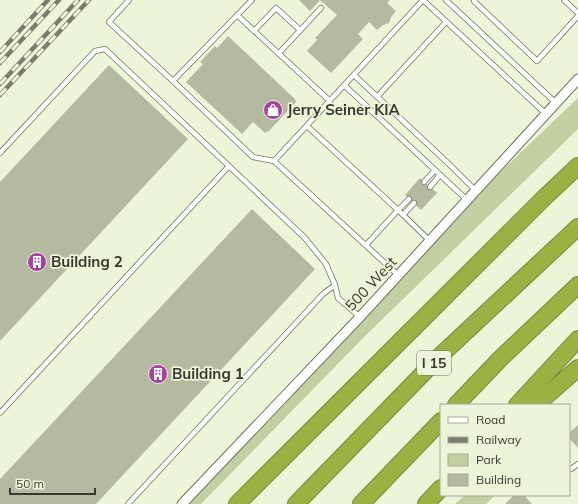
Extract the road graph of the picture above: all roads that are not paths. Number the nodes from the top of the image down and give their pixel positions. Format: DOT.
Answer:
graph roads {
  1 [pos="130,0"];
  2 [pos="252,0"];
  3 [pos="423,0"];
  4 [pos="446,0"];
  5 [pos="475,0"];
  6 [pos="564,0"];
  7 [pos="321,8"];
  8 [pos="237,15"];
  9 [pos="578,15"];
  10 [pos="446,22"];
  11 [pos="300,30"];
  12 [pos="254,31"];
  13 [pos="279,53"];
  14 [pos="354,75"];
  15 [pos="578,79"];
  16 [pos="173,81"];
  17 [pos="344,85"];
  18 [pos="377,97"];
  19 [pos="330,101"];
  20 [pos="556,103"];
  21 [pos="546,114"];
  22 [pos="307,126"];
  23 [pos="0,154"];
  24 [pos="578,159"];
  25 [pos="274,161"];
  26 [pos="229,166"];
  27 [pos="578,166"];
  28 [pos="435,170"];
  29 [pos="440,175"];
  30 [pos="424,182"];
  31 [pos="430,187"];
  32 [pos="475,190"];
  33 [pos="546,196"];
  34 [pos="409,198"];
  35 [pos="467,200"];
  36 [pos="414,203"];
  37 [pos="398,210"];
  38 [pos="403,215"];
  39 [pos="578,227"];
  40 [pos="430,241"];
  41 [pos="366,245"];
  42 [pos="398,275"];
  43 [pos="335,285"];
  44 [pos="578,286"];
  45 [pos="360,317"];
  46 [pos="578,339"];
  47 [pos="578,368"];
  48 [pos="457,404"];
  49 [pos="518,404"];
  50 [pos="537,404"];
  51 [pos="0,413"];
  52 [pos="440,422"];
  53 [pos="578,464"];
  54 [pos="571,468"];
  55 [pos="128,504"];
  56 [pos="182,504"];
  57 [pos="237,504"];
  58 [pos="296,504"];
  59 [pos="361,504"];
  1 -- 16 [label="lane"];
  2 -- 8 [label="lane"];
  3 -- 10 [label="lane"];
  3 -- 14 [label="lane"];
  4 -- 20 [label="lane"];
  5 -- 9 [label="lane"];
  6 -- 9 [label="lane"];
  7 -- 11 [label="lane"];
  8 -- 12 [label="lane"];
  8 -- 16 [label="lane"];
  10 -- 18 [label="lane"];
  10 -- 21 [label="lane"];
  11 -- 12 [label="lane"];
  11 -- 13 [label="lane"];
  12 -- 13 [label="lane"];
  13 -- 19 [label="lane"];
  14 -- 17 [label="lane"];
  14 -- 18 [label="lane"];
  15 -- 20 [label="street, 500 West"];
  16 -- 25 [label="lane"];
  17 -- 19 [label="lane"];
  17 -- 28 [label="lane"];
  18 -- 32 [label="lane"];
  19 -- 22 [label="lane"];
  20 -- 21 [label="street, 500 West"];
  21 -- 32 [label="street, 500 West"];
  22 -- 25 [label="lane"];
  22 -- 37 [label="lane"];
  23 -- 26 [label="lane"];
  24 -- 33 [label="highway"];
  25 -- 41 [label="lane"];
  26 -- 43 [label="lane"];
  26 -- 51 [label="lane"];
  27 -- 33 [label="highway"];
  28 -- 29 [label="lane"];
  28 -- 30 [label="lane"];
  29 -- 31 [label="lane"];
  29 -- 35 [label="lane"];
  32 -- 35 [label="street, 500 West"];
  33 -- 57 [label="highway"];
  34 -- 37 [label="lane"];
  35 -- 40 [label="street, 500 West"];
  36 -- 38 [label="lane"];
  37 -- 38 [label="lane"];
  37 -- 41 [label="lane"];
  38 -- 40 [label="lane"];
  39 -- 58 [label="highway, I 15"];
  40 -- 42 [label="street, 500 West"];
  41 -- 42 [label="lane"];
  42 -- 45 [label="street, 500 West"];
  43 -- 45 [label="lane"];
  43 -- 55 [label="lane"];
  44 -- 48 [label="highway"];
  45 -- 56 [label="street, 500 West"];
  46 -- 49 [label="highway"];
  47 -- 50 [label="highway"];
  52 -- 59 [label="highway"];
  53 -- 54 [label="lane"];
}
